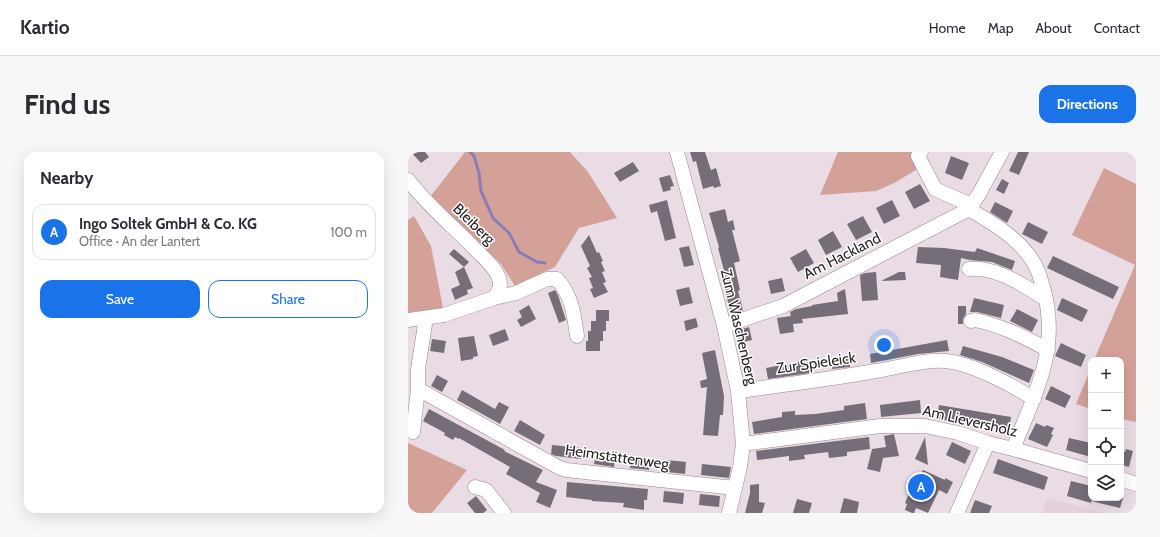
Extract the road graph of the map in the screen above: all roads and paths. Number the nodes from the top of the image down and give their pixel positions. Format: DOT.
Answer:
graph roads {
  1 [pos="677,152"];
  2 [pos="921,152"];
  3 [pos="1002,152"];
  4 [pos="408,180"];
  5 [pos="970,207"];
  6 [pos="969,270"];
  7 [pos="494,298"];
  8 [pos="1046,299"];
  9 [pos="426,318"];
  10 [pos="408,320"];
  11 [pos="971,321"];
  12 [pos="724,326"];
  13 [pos="577,336"];
  14 [pos="1048,350"];
  15 [pos="418,389"];
  16 [pos="738,391"];
  17 [pos="1034,399"];
  18 [pos="413,432"];
  19 [pos="988,443"];
  20 [pos="743,444"];
  21 [pos="1013,449"];
  22 [pos="1088,470"];
  23 [pos="1124,481"];
  24 [pos="1136,484"];
  25 [pos="475,487"];
  26 [pos="735,488"];
  27 [pos="504,513"];
  28 [pos="729,513"];
  29 [pos="957,513"];
  1 -- 12 [label="street, Zum Waschenberg"];
  2 -- 5 [label="street"];
  3 -- 5 [label="street, Am Hackland"];
  4 -- 7 [label="street, Bleiberg"];
  5 -- 8 [label="street"];
  5 -- 12 [label="street, Am Hackland"];
  6 -- 8 [label="street"];
  7 -- 9 [label="street"];
  7 -- 13 [label="street"];
  8 -- 14 [label="street"];
  9 -- 10 [label="street"];
  9 -- 15 [label="street"];
  11 -- 14 [label="street"];
  12 -- 16 [label="street, Zum Waschenberg"];
  14 -- 17 [label="street"];
  15 -- 18 [label="street"];
  15 -- 26 [label="street, Heimstättenweg"];
  16 -- 17 [label="street, Zur Spieleick"];
  16 -- 20 [label="street, Zum Waschenberg"];
  17 -- 21 [label="street"];
  19 -- 20 [label="street, Am Lieversholz"];
  19 -- 21 [label="street, Am Lieversholz"];
  19 -- 29 [label="street"];
  20 -- 26 [label="street, Zum Waschenberg"];
  21 -- 22 [label="street, Am Lieversholz"];
  23 -- 24 [label="street"];
  25 -- 27 [label="street"];
  26 -- 28 [label="street, Zum Waschenberg"];
}
